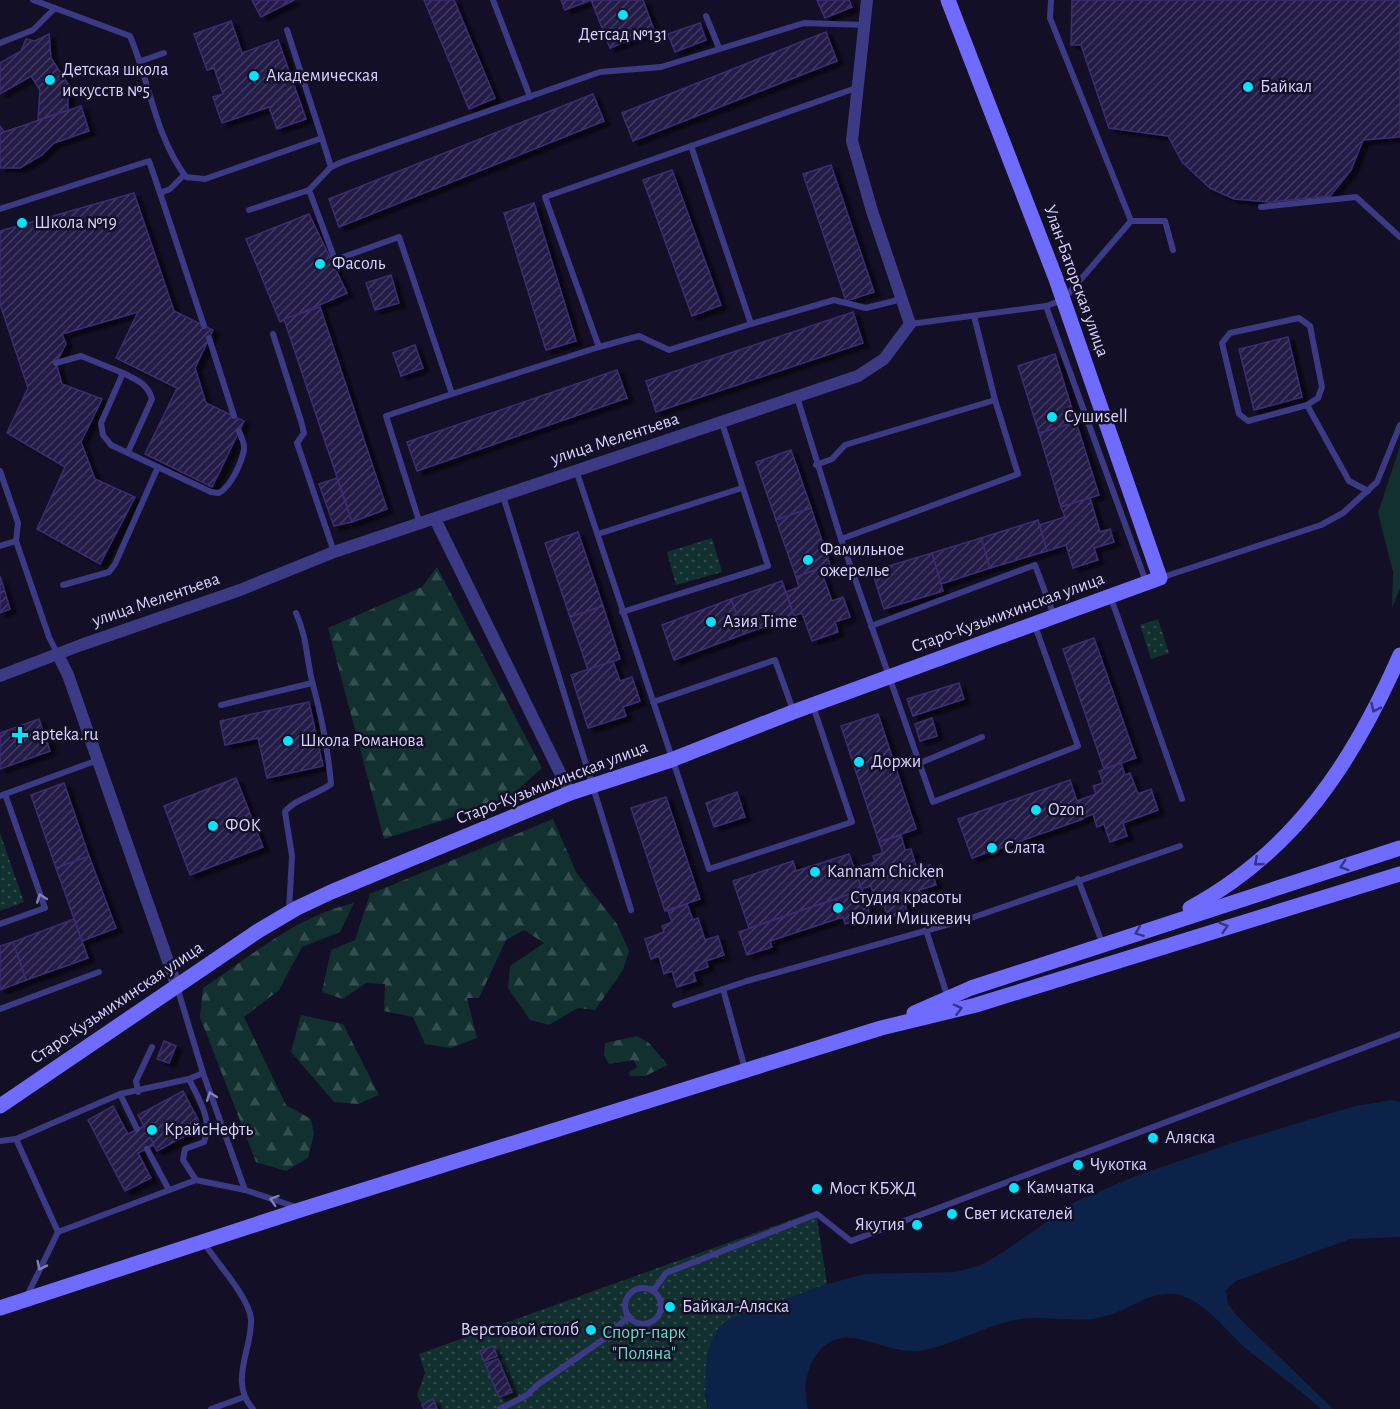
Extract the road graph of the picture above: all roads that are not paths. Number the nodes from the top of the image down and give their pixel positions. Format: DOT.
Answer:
graph roads {
  1 [pos="33,0"];
  2 [pos="493,0"];
  3 [pos="867,0"];
  4 [pos="948,0"];
  5 [pos="1051,0"];
  6 [pos="55,8"];
  7 [pos="706,16"];
  8 [pos="865,25"];
  9 [pos="287,30"];
  10 [pos="0,43"];
  11 [pos="719,48"];
  12 [pos="164,53"];
  13 [pos="141,62"];
  14 [pos="856,88"];
  15 [pos="530,97"];
  16 [pos="322,138"];
  17 [pos="691,146"];
  18 [pos="331,166"];
  19 [pos="184,175"];
  20 [pos="309,190"];
  21 [pos="160,193"];
  22 [pos="1261,207"];
  23 [pos="0,209"];
  24 [pos="249,210"];
  25 [pos="1131,221"];
  26 [pos="1400,237"];
  27 [pos="1173,250"];
  28 [pos="902,298"];
  29 [pos="1063,300"];
  30 [pos="1046,306"];
  31 [pos="974,316"];
  32 [pos="751,324"];
  33 [pos="910,324"];
  34 [pos="204,326"];
  35 [pos="273,334"];
  36 [pos="209,338"];
  37 [pos="599,347"];
  38 [pos="56,363"];
  39 [pos="123,373"];
  40 [pos="452,394"];
  41 [pos="797,397"];
  42 [pos="994,400"];
  43 [pos="1307,405"];
  44 [pos="234,416"];
  45 [pos="722,423"];
  46 [pos="1400,425"];
  47 [pos="239,431"];
  48 [pos="128,452"];
  49 [pos="816,465"];
  50 [pos="159,467"];
  51 [pos="576,470"];
  52 [pos="0,471"];
  53 [pos="742,488"];
  54 [pos="1368,491"];
  55 [pos="503,496"];
  56 [pos="435,519"];
  57 [pos="420,524"];
  58 [pos="598,534"];
  59 [pos="841,539"];
  60 [pos="16,541"];
  61 [pos="0,546"];
  62 [pos="334,552"];
  63 [pos="1153,581"];
  64 [pos="63,585"];
  65 [pos="1111,597"];
  66 [pos="622,612"];
  67 [pos="296,613"];
  68 [pos="1054,616"];
  69 [pos="1035,624"];
  70 [pos="871,626"];
  71 [pos="58,655"];
  72 [pos="1400,655"];
  73 [pos="0,676"];
  74 [pos="888,677"];
  75 [pos="312,683"];
  76 [pos="652,702"];
  77 [pos="221,705"];
  78 [pos="813,706"];
  79 [pos="793,712"];
  80 [pos="982,738"];
  81 [pos="98,760"];
  82 [pos="671,760"];
  83 [pos="920,763"];
  84 [pos="595,784"];
  85 [pos="570,793"];
  86 [pos="2,795"];
  87 [pos="1182,799"];
  88 [pos="1180,846"];
  89 [pos="1400,848"];
  90 [pos="1400,874"];
  91 [pos="1078,879"];
  92 [pos="631,910"];
  93 [pos="288,913"];
  94 [pos="0,924"];
  95 [pos="1161,924"];
  96 [pos="926,930"];
  97 [pos="1103,945"];
  98 [pos="99,972"];
  99 [pos="177,987"];
  100 [pos="723,989"];
  101 [pos="948,998"];
  102 [pos="675,1005"];
  103 [pos="0,1009"];
  104 [pos="881,1028"];
  105 [pos="1400,1034"];
  106 [pos="152,1047"];
  107 [pos="745,1071"];
  108 [pos="203,1073"];
  109 [pos="189,1079"];
  110 [pos="138,1092"];
  111 [pos="120,1094"];
  112 [pos="0,1106"];
  113 [pos="136,1129"];
  114 [pos="16,1138"];
  115 [pos="0,1142"];
  116 [pos="147,1149"];
  117 [pos="196,1180"];
  118 [pos="169,1190"];
  119 [pos="245,1190"];
  120 [pos="303,1209"];
  121 [pos="58,1232"];
  122 [pos="203,1243"];
  123 [pos="653,1291"];
  124 [pos="24,1301"];
  125 [pos="0,1308"];
  126 [pos="629,1316"];
  127 [pos="244,1397"];
  128 [pos="211,1409"];
  129 [pos="253,1409"];
  130 [pos="500,1409"];
  1 -- 6 [label="lane"];
  2 -- 15 [label="lane"];
  3 -- 8 [label="street"];
  4 -- 29 [label="main road, Улан-Баторская улица"];
  5 -- 25 [label="lane"];
  6 -- 10 [label="lane"];
  6 -- 13 [label="lane"];
  7 -- 11 [label="lane"];
  8 -- 11 [label="lane"];
  8 -- 14 [label="street"];
  9 -- 16 [label="lane"];
  11 -- 15 [label="lane"];
  12 -- 13 [label="lane"];
  13 -- 19 [label="lane"];
  14 -- 17 [label="lane"];
  14 -- 28 [label="street"];
  15 -- 18 [label="lane"];
  16 -- 18 [label="lane"];
  16 -- 19 [label="lane"];
  17 -- 32 [label="lane"];
  17 -- 37 [label="lane"];
  18 -- 20 [label="lane"];
  19 -- 21 [label="lane"];
  20 -- 24 [label="lane"];
  20 -- 40 [label="lane"];
  21 -- 23 [label="lane"];
  21 -- 34 [label="lane"];
  22 -- 26 [label="lane"];
  25 -- 27 [label="lane"];
  25 -- 29 [label="lane"];
  28 -- 32 [label="lane"];
  28 -- 33 [label="street"];
  29 -- 30 [label="lane"];
  29 -- 63 [label="main road, Улан-Баторская улица"];
  30 -- 31 [label="lane"];
  30 -- 63 [label="lane"];
  31 -- 33 [label="lane"];
  31 -- 42 [label="lane"];
  32 -- 37 [label="lane"];
  33 -- 41 [label="street, улица Мелентьева"];
  35 -- 62 [label="lane"];
  36 -- 44 [label="lane"];
  37 -- 40 [label="lane"];
  38 -- 39 [label="lane"];
  39 -- 48 [label="lane"];
  39 -- 48 [label="lane"];
  40 -- 57 [label="lane"];
  41 -- 45 [label="street, улица Мелентьева"];
  41 -- 49 [label="lane"];
  42 -- 49 [label="lane"];
  42 -- 59 [label="lane"];
  43 -- 43 [label="lane"];
  43 -- 54 [label="lane"];
  45 -- 51 [label="street, улица Мелентьева"];
  45 -- 53 [label="lane"];
  46 -- 54 [label="lane"];
  47 -- 50 [label="lane"];
  48 -- 50 [label="lane"];
  49 -- 59 [label="lane"];
  50 -- 64 [label="lane"];
  51 -- 55 [label="street, улица Мелентьева"];
  51 -- 58 [label="lane"];
  52 -- 60 [label="lane"];
  53 -- 58 [label="lane"];
  53 -- 66 [label="lane"];
  54 -- 63 [label="lane"];
  55 -- 56 [label="street, улица Мелентьева"];
  55 -- 84 [label="lane"];
  56 -- 57 [label="street, улица Мелентьева"];
  56 -- 85 [label="street"];
  57 -- 62 [label="street, улица Мелентьева"];
  58 -- 66 [label="lane"];
  59 -- 70 [label="lane"];
  60 -- 61 [label="lane"];
  60 -- 71 [label="lane"];
  62 -- 71 [label="street, улица Мелентьева"];
  63 -- 65 [label="main road, Старо-Кузьмихинская улица"];
  65 -- 68 [label="main road, Старо-Кузьмихинская улица"];
  65 -- 87 [label="lane"];
  66 -- 76 [label="lane"];
  67 -- 75 [label="lane"];
  68 -- 69 [label="main road, Старо-Кузьмихинская улица"];
  68 -- 70 [label="lane"];
  69 -- 74 [label="main road, Старо-Кузьмихинская улица"];
  69 -- 83 [label="lane"];
  70 -- 74 [label="lane"];
  71 -- 73 [label="street, улица Мелентьева"];
  71 -- 81 [label="street"];
  72 -- 95 [label="main road, one-way"];
  74 -- 78 [label="main road, Старо-Кузьмихинская улица"];
  74 -- 83 [label="lane"];
  75 -- 77 [label="lane"];
  75 -- 93 [label="lane"];
  76 -- 79 [label="lane"];
  76 -- 82 [label="lane"];
  78 -- 79 [label="main road, Старо-Кузьмихинская улица"];
  78 -- 82 [label="lane"];
  79 -- 82 [label="main road, Старо-Кузьмихинская улица"];
  80 -- 83 [label="lane"];
  81 -- 86 [label="lane"];
  81 -- 99 [label="street"];
  82 -- 84 [label="main road, Старо-Кузьмихинская улица"];
  84 -- 85 [label="main road, Старо-Кузьмихинская улица"];
  84 -- 92 [label="lane"];
  85 -- 93 [label="main road, Старо-Кузьмихинская улица"];
  94 -- 86 [label="lane, one-way"];
  88 -- 91 [label="lane"];
  89 -- 95 [label="main road, one-way"];
  104 -- 90 [label="main road, one-way"];
  91 -- 96 [label="lane"];
  91 -- 97 [label="lane"];
  93 -- 99 [label="main road, Старо-Кузьмихинская улица"];
  95 -- 97 [label="main road, one-way"];
  96 -- 100 [label="lane"];
  96 -- 101 [label="lane"];
  97 -- 101 [label="main road"];
  98 -- 103 [label="lane"];
  99 -- 108 [label="lane"];
  99 -- 112 [label="main road, Старо-Кузьмихинская улица"];
  100 -- 102 [label="lane"];
  100 -- 107 [label="lane"];
  101 -- 104 [label="main road"];
  104 -- 107 [label="main road"];
  105 -- 123 [label="lane"];
  106 -- 110 [label="lane"];
  107 -- 120 [label="main road"];
  108 -- 109 [label="lane"];
  119 -- 108 [label="lane, one-way"];
  109 -- 110 [label="lane"];
  109 -- 117 [label="lane"];
  110 -- 111 [label="lane"];
  111 -- 113 [label="lane"];
  111 -- 114 [label="lane"];
  114 -- 115 [label="lane"];
  114 -- 121 [label="lane"];
  116 -- 118 [label="lane"];
  117 -- 118 [label="lane"];
  117 -- 119 [label="lane"];
  118 -- 121 [label="lane"];
  120 -- 119 [label="lane, one-way"];
  120 -- 122 [label="main road"];
  121 -- 124 [label="lane, one-way"];
  122 -- 124 [label="main road"];
  122 -- 127 [label="lane"];
  123 -- 126 [label="lane"];
  123 -- 126 [label="lane"];
  124 -- 125 [label="main road"];
  126 -- 130 [label="lane"];
  127 -- 128 [label="lane"];
  127 -- 129 [label="lane"];
}
